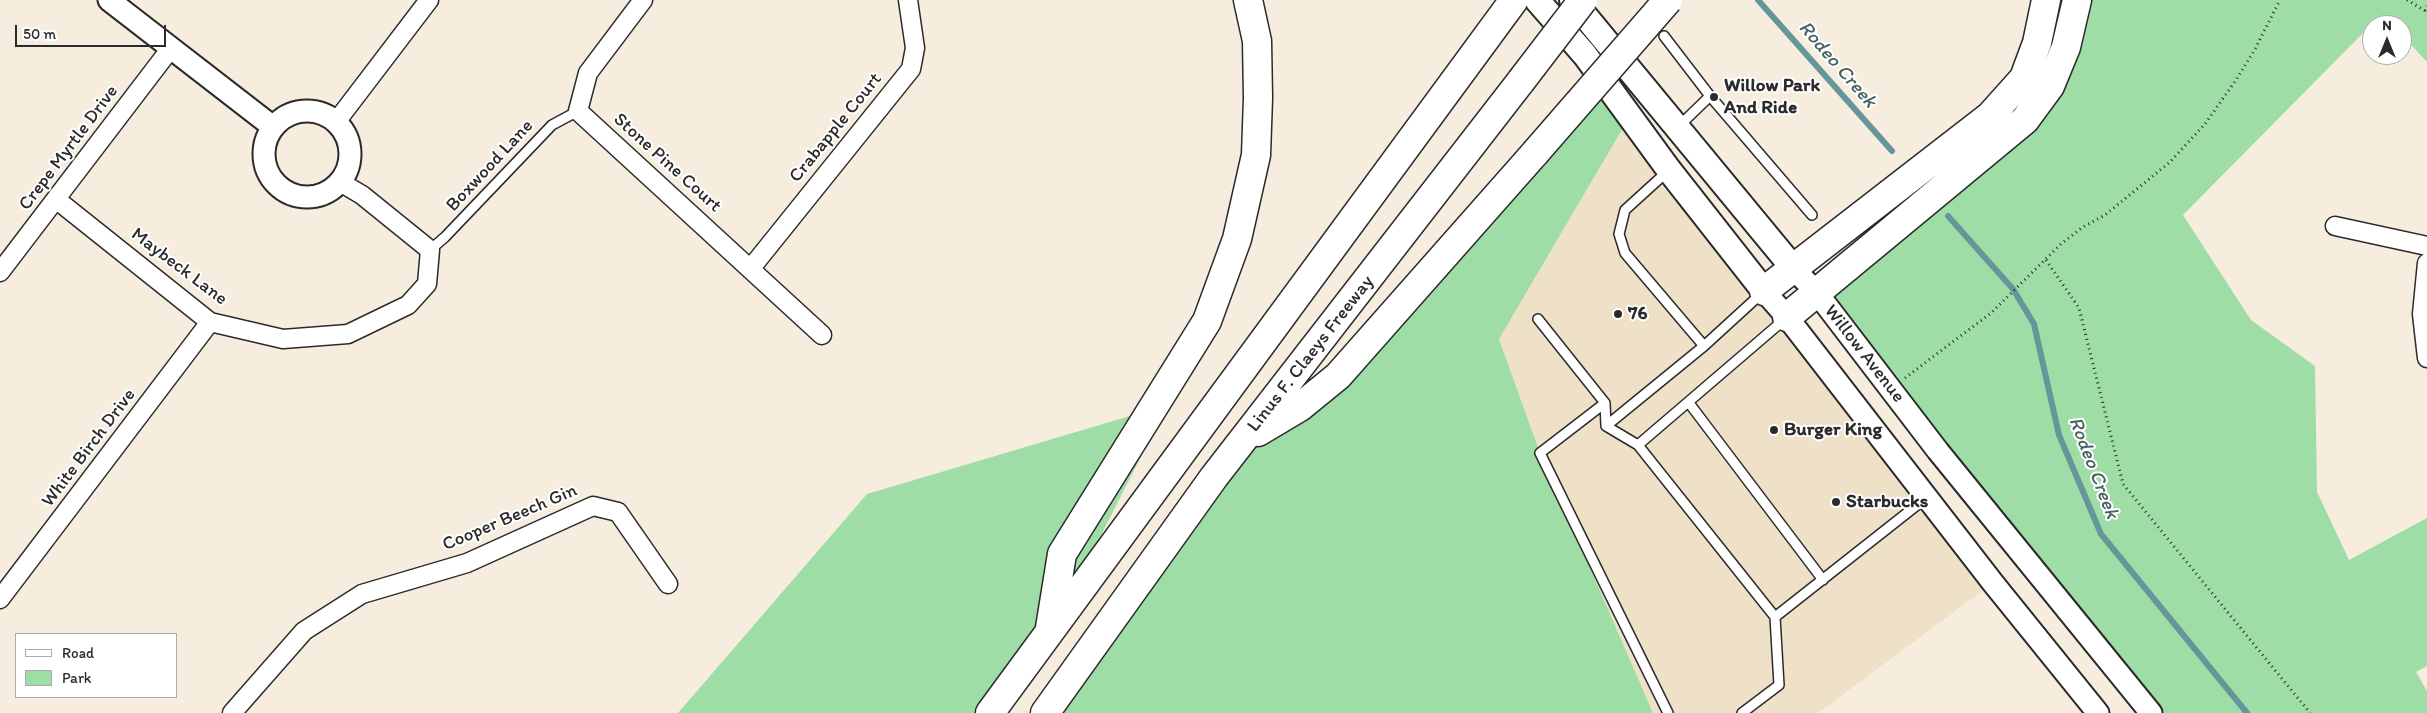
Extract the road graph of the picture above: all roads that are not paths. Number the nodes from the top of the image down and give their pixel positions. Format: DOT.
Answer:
graph roads {
  1 [pos="109,0"];
  2 [pos="429,0"];
  3 [pos="643,0"];
  4 [pos="908,0"];
  5 [pos="1248,0"];
  6 [pos="1514,0"];
  7 [pos="1537,0"];
  8 [pos="1572,0"];
  9 [pos="1583,0"];
  10 [pos="1668,0"];
  11 [pos="2046,0"];
  12 [pos="2077,0"];
  13 [pos="1664,36"];
  14 [pos="171,48"];
  15 [pos="1710,96"];
  16 [pos="578,111"];
  17 [pos="336,122"];
  18 [pos="273,127"];
  19 [pos="1677,128"];
  20 [pos="1669,170"];
  21 [pos="340,182"];
  22 [pos="57,200"];
  23 [pos="1812,215"];
  24 [pos="2335,226"];
  25 [pos="2427,246"];
  26 [pos="430,250"];
  27 [pos="2427,264"];
  28 [pos="751,268"];
  29 [pos="1794,268"];
  30 [pos="0,272"];
  31 [pos="1764,291"];
  32 [pos="1817,293"];
  33 [pos="1787,317"];
  34 [pos="1538,319"];
  35 [pos="210,322"];
  36 [pos="822,335"];
  37 [pos="1704,346"];
  38 [pos="2427,358"];
  39 [pos="1605,403"];
  40 [pos="1689,403"];
  41 [pos="1606,426"];
  42 [pos="1246,439"];
  43 [pos="1638,445"];
  44 [pos="1926,498"];
  45 [pos="1823,580"];
  46 [pos="668,584"];
  47 [pos="0,599"];
  48 [pos="1775,617"];
  49 [pos="1049,634"];
  50 [pos="232,713"];
  51 [pos="990,713"];
  52 [pos="1045,713"];
  53 [pos="1668,713"];
  54 [pos="1742,713"];
  55 [pos="2098,713"];
  56 [pos="2151,713"];
  1 -- 14 [label="street"];
  2 -- 17 [label="street"];
  3 -- 16 [label="street"];
  4 -- 28 [label="street, Crabapple Court"];
  5 -- 49 [label="highway"];
  6 -- 49 [label="highway"];
  7 -- 20 [label="main road, Willow Avenue"];
  8 -- 19 [label="main road, Willow Avenue"];
  9 -- 42 [label="highway, Linus F. Claeys Freeway, bridge"];
  10 -- 42 [label="highway, bridge"];
  11 -- 29 [label="highway"];
  12 -- 32 [label="highway"];
  13 -- 15 [label="lane"];
  14 -- 18 [label="street"];
  14 -- 22 [label="street, Crepe Myrtle Drive"];
  15 -- 19 [label="lane"];
  15 -- 23 [label="lane"];
  16 -- 26 [label="lane, Boxwood Lane"];
  16 -- 28 [label="street, Stone Pine Court"];
  17 -- 18 [label="street"];
  17 -- 21 [label="street"];
  18 -- 21 [label="street"];
  19 -- 29 [label="main road, Willow Avenue"];
  20 -- 31 [label="main road, Willow Avenue"];
  20 -- 37 [label="lane"];
  21 -- 26 [label="street"];
  22 -- 30 [label="street, Crepe Myrtle Drive"];
  22 -- 35 [label="street, Maybeck Lane"];
  24 -- 25 [label="street"];
  26 -- 35 [label="street, Maybeck Lane"];
  27 -- 38 [label="street"];
  28 -- 36 [label="street, Stone Pine Court"];
  29 -- 31 [label="highway"];
  29 -- 32 [label="street, Willow Avenue"];
  31 -- 33 [label="street, Willow Avenue"];
  31 -- 37 [label="lane"];
  32 -- 33 [label="highway"];
  32 -- 56 [label="street, Willow Avenue"];
  33 -- 40 [label="lane"];
  33 -- 44 [label="street, Willow Avenue"];
  34 -- 39 [label="lane"];
  35 -- 47 [label="street, White Birch Drive"];
  37 -- 41 [label="lane"];
  39 -- 41 [label="lane"];
  39 -- 53 [label="lane"];
  40 -- 43 [label="lane"];
  40 -- 45 [label="lane"];
  41 -- 43 [label="lane"];
  42 -- 52 [label="highway, Linus F. Claeys Freeway"];
  43 -- 48 [label="lane"];
  44 -- 45 [label="lane"];
  44 -- 55 [label="street, Willow Avenue"];
  45 -- 48 [label="lane"];
  46 -- 50 [label="street, Cooper Beech Gin"];
  48 -- 54 [label="lane"];
  49 -- 51 [label="highway"];
}
